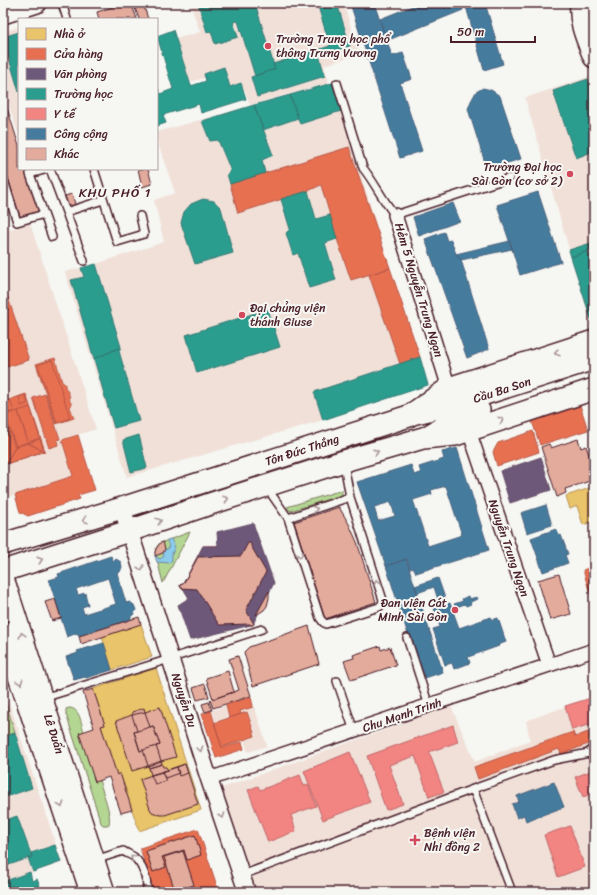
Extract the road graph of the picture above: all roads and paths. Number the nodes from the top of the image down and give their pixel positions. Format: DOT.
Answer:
graph roads {
  1 [pos="37,3"];
  2 [pos="62,3"];
  3 [pos="581,3"];
  4 [pos="592,3"];
  5 [pos="594,9"];
  6 [pos="3,14"];
  7 [pos="67,18"];
  8 [pos="594,57"];
  9 [pos="337,83"];
  10 [pos="45,170"];
  11 [pos="49,170"];
  12 [pos="94,170"];
  13 [pos="3,177"];
  14 [pos="508,178"];
  15 [pos="103,200"];
  16 [pos="66,212"];
  17 [pos="44,214"];
  18 [pos="395,215"];
  19 [pos="140,216"];
  20 [pos="52,237"];
  21 [pos="84,261"];
  22 [pos="594,341"];
  23 [pos="594,360"];
  24 [pos="442,366"];
  25 [pos="594,373"];
  26 [pos="594,389"];
  27 [pos="458,410"];
  28 [pos="344,461"];
  29 [pos="266,486"];
  30 [pos="181,489"];
  31 [pos="350,498"];
  32 [pos="122,508"];
  33 [pos="188,511"];
  34 [pos="288,518"];
  35 [pos="129,531"];
  36 [pos="3,544"];
  37 [pos="3,571"];
  38 [pos="3,575"];
  39 [pos="262,629"];
  40 [pos="3,632"];
  41 [pos="407,638"];
  42 [pos="594,650"];
  43 [pos="171,659"];
  44 [pos="549,665"];
  45 [pos="337,681"];
  46 [pos="43,698"];
  47 [pos="429,706"];
  48 [pos="354,731"];
  49 [pos="594,745"];
  50 [pos="591,755"];
  51 [pos="209,779"];
  52 [pos="473,789"];
  53 [pos="95,860"];
  54 [pos="242,875"];
  55 [pos="90,892"];
  56 [pos="105,892"];
  57 [pos="147,892"];
  58 [pos="247,892"];
  59 [pos="512,892"];
  1 -- 6 [label="main road"];
  2 -- 7 [label="lane"];
  3 -- 8 [label="main road"];
  4 -- 5 [label="main road"];
  9 -- 18 [label="lane, Hẻm 5 Nguyễn Trung Ngạn"];
  10 -- 17 [label="lane"];
  11 -- 16 [label="lane"];
  12 -- 15 [label="lane"];
  13 -- 17 [label="lane"];
  14 -- 18 [label="lane"];
  15 -- 16 [label="lane"];
  15 -- 19 [label="lane"];
  16 -- 21 [label="lane"];
  17 -- 20 [label="lane"];
  18 -- 24 [label="street, Hẻm 5 Nguyễn Trung Ngạn"];
  22 -- 27 [label="main road, Tôn Đức Thắng, one-way"];
  23 -- 27 [label="main road, Cầu Ba Son"];
  24 -- 27 [label="street, Nguyễn Trung Ngạn"];
  25 -- 27 [label="main road, Cầu Ba Son"];
  27 -- 26 [label="main road, Tôn Đức Thắng, one-way"];
  28 -- 27 [label="main road, Tôn Đức Thắng, one-way"];
  27 -- 30 [label="main road, Tôn Đức Thắng"];
  27 -- 44 [label="street, Nguyễn Trung Ngạn"];
  28 -- 29 [label="main road, Tôn Đức Thắng"];
  28 -- 31 [label="lane"];
  33 -- 29 [label="main road, Tôn Đức Thắng, one-way"];
  29 -- 34 [label="lane"];
  30 -- 32 [label="main road, Tôn Đức Thắng"];
  30 -- 33 [label="main road"];
  34 -- 31 [label="lane, one-way"];
  34 -- 31 [label="lane, one-way"];
  32 -- 35 [label="street, Nguyễn Du"];
  32 -- 36 [label="main road, Tôn Đức Thắng, one-way"];
  35 -- 33 [label="main road, Tôn Đức Thắng, one-way"];
  37 -- 35 [label="main road, Tôn Đức Thắng, one-way"];
  35 -- 43 [label="street, Nguyễn Du, one-way"];
  46 -- 38 [label="main road, Lê Duẩn, one-way"];
  39 -- 43 [label="lane"];
  40 -- 55 [label="main road, Lê Duẩn, one-way"];
  41 -- 47 [label="lane"];
  42 -- 44 [label="street, Chu Mạnh Trinh"];
  43 -- 46 [label="lane"];
  43 -- 51 [label="street, Nguyễn Du, one-way"];
  44 -- 47 [label="street, Chu Mạnh Trinh"];
  45 -- 48 [label="lane"];
  46 -- 53 [label="main road, Lê Duẩn"];
  47 -- 48 [label="street, Chu Mạnh Trinh"];
  48 -- 51 [label="street, Chu Mạnh Trinh"];
  49 -- 50 [label="lane"];
  50 -- 52 [label="lane"];
  51 -- 54 [label="street, Nguyễn Du, one-way"];
  52 -- 54 [label="lane"];
  52 -- 59 [label="lane"];
  53 -- 56 [label="main road, Lê Duẩn"];
  57 -- 53 [label="lane, one-way"];
  54 -- 58 [label="street, Nguyễn Du"];
}
